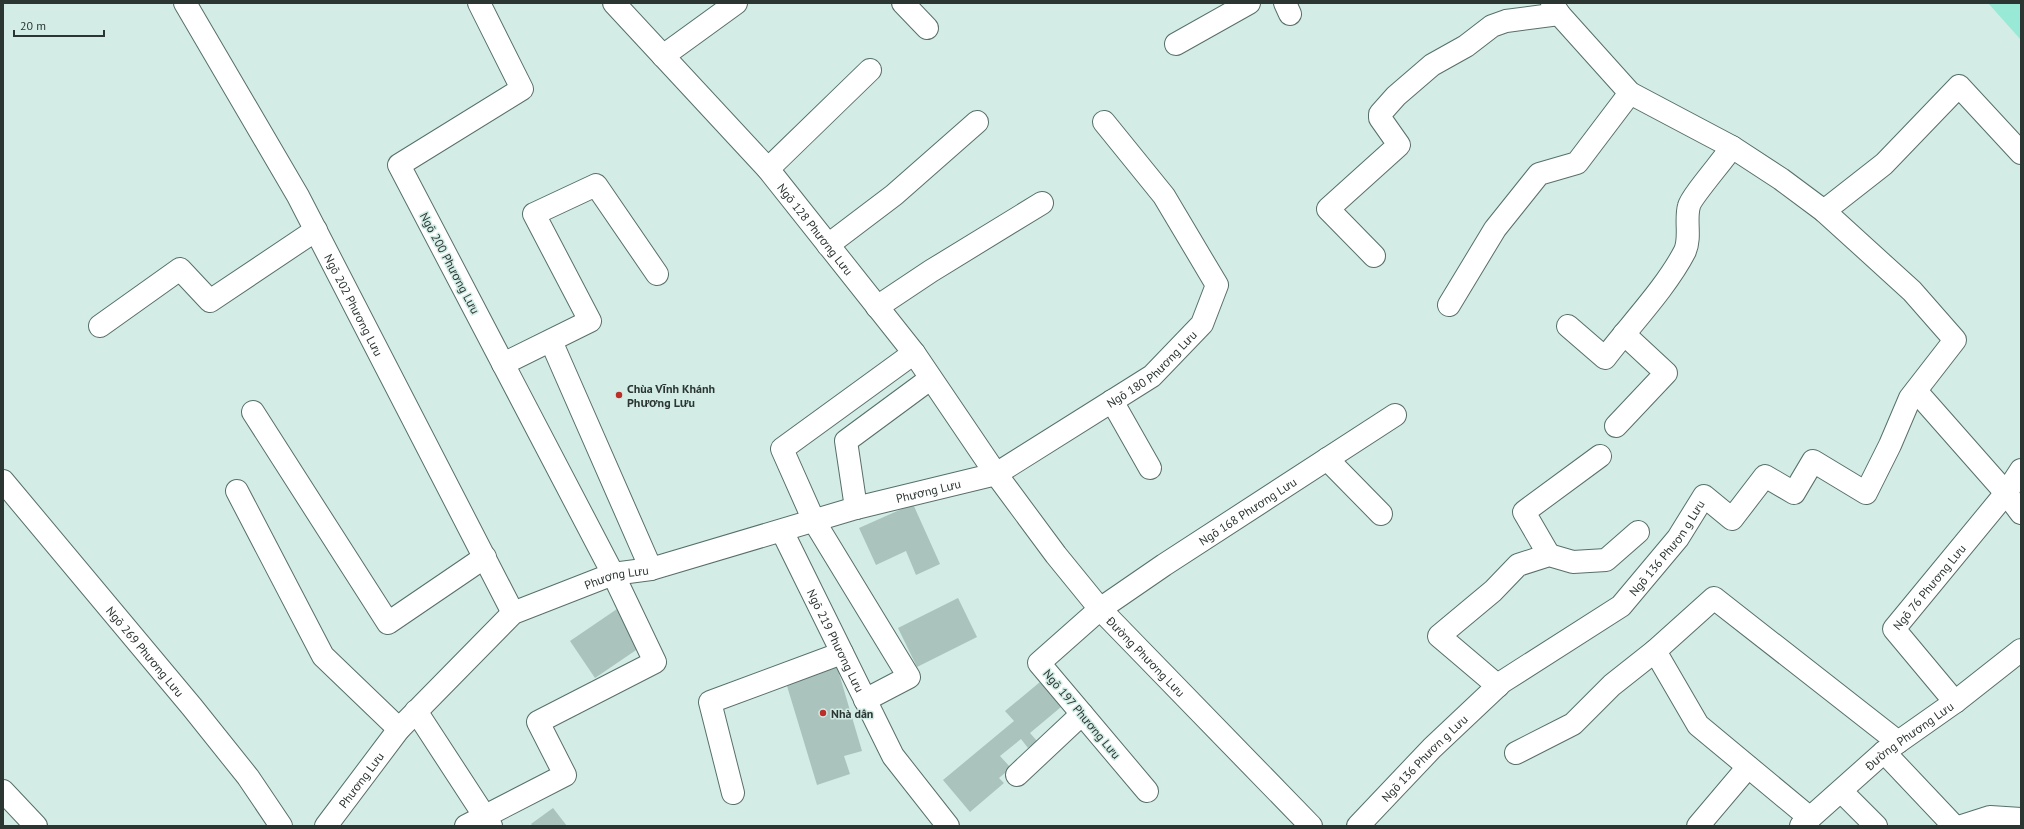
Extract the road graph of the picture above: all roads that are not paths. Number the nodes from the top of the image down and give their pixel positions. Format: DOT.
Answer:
graph roads {
  1 [pos="479,3"];
  2 [pos="614,3"];
  3 [pos="736,3"];
  4 [pos="903,3"];
  5 [pos="1249,3"];
  6 [pos="187,4"];
  7 [pos="1556,9"];
  8 [pos="927,28"];
  9 [pos="1176,44"];
  10 [pos="663,56"];
  11 [pos="870,70"];
  12 [pos="1630,93"];
  13 [pos="977,122"];
  14 [pos="1104,122"];
  15 [pos="1732,147"];
  16 [pos="2021,153"];
  17 [pos="768,169"];
  18 [pos="1042,203"];
  19 [pos="1824,211"];
  20 [pos="316,230"];
  21 [pos="828,244"];
  22 [pos="1374,256"];
  23 [pos="657,274"];
  24 [pos="1449,305"];
  25 [pos="877,307"];
  26 [pos="100,326"];
  27 [pos="1568,326"];
  28 [pos="1624,334"];
  29 [pos="551,342"];
  30 [pos="914,354"];
  31 [pos="503,364"];
  32 [pos="930,379"];
  33 [pos="1916,391"];
  34 [pos="1112,401"];
  35 [pos="252,412"];
  36 [pos="1395,415"];
  37 [pos="1616,426"];
  38 [pos="1600,456"];
  39 [pos="1327,459"];
  40 [pos="1150,468"];
  41 [pos="2021,470"];
  42 [pos="996,474"];
  43 [pos="3,481"];
  44 [pos="237,491"];
  45 [pos="2006,493"];
  46 [pos="856,508"];
  47 [pos="2021,513"];
  48 [pos="1381,514"];
  49 [pos="814,521"];
  50 [pos="782,531"];
  51 [pos="1638,532"];
  52 [pos="1550,555"];
  53 [pos="485,558"];
  54 [pos="651,569"];
  55 [pos="613,574"];
  56 [pos="1100,609"];
  57 [pos="513,613"];
  58 [pos="2021,650"];
  59 [pos="1655,652"];
  60 [pos="842,653"];
  61 [pos="1498,686"];
  62 [pos="865,700"];
  63 [pos="1955,702"];
  64 [pos="416,711"];
  65 [pos="1082,714"];
  66 [pos="399,730"];
  67 [pos="1891,747"];
  68 [pos="1516,753"];
  69 [pos="1748,767"];
  70 [pos="1017,775"];
  71 [pos="3,791"];
  72 [pos="1147,791"];
  73 [pos="1841,791"];
  74 [pos="733,793"];
  75 [pos="2021,819"];
  76 [pos="488,821"];
  77 [pos="1806,822"];
  78 [pos="36,826"];
  79 [pos="281,826"];
  80 [pos="326,826"];
  81 [pos="466,826"];
  82 [pos="948,826"];
  83 [pos="1311,826"];
  84 [pos="1358,826"];
  85 [pos="1698,826"];
  86 [pos="1876,826"];
  87 [pos="1954,826"];
  88 [pos="1962,826"];
  1 -- 31 [label="street, Ngõ 200 Phương Lưu"];
  2 -- 10 [label="street, Ngõ 128 Phương Lưu"];
  3 -- 10 [label="street"];
  4 -- 8 [label="street"];
  5 -- 9 [label="street"];
  6 -- 20 [label="street, Ngõ 202 Phương Lưu"];
  7 -- 12 [label="street"];
  7 -- 22 [label="street"];
  10 -- 17 [label="street, Ngõ 128 Phương Lưu"];
  11 -- 17 [label="street"];
  12 -- 15 [label="street"];
  12 -- 24 [label="street"];
  13 -- 21 [label="street"];
  14 -- 34 [label="street, Ngõ 180 Phương Lưu"];
  15 -- 19 [label="street"];
  15 -- 28 [label="street"];
  16 -- 19 [label="street"];
  17 -- 21 [label="street, Ngõ 128 Phương Lưu"];
  18 -- 25 [label="street"];
  19 -- 33 [label="street, Ngõ 136 Phươn g Lưu"];
  20 -- 26 [label="street"];
  20 -- 53 [label="street, Ngõ 202 Phương Lưu"];
  21 -- 25 [label="street, Ngõ 128 Phương Lưu"];
  23 -- 29 [label="street"];
  25 -- 30 [label="street, Ngõ 128 Phương Lưu"];
  27 -- 28 [label="street"];
  28 -- 37 [label="street"];
  29 -- 31 [label="street"];
  29 -- 54 [label="street"];
  30 -- 32 [label="street, Ngõ 128 Phương Lưu"];
  30 -- 49 [label="street"];
  31 -- 55 [label="street, Ngõ 200 Phương Lưu"];
  32 -- 42 [label="street, Ngõ 128 Phương Lưu"];
  32 -- 46 [label="street"];
  33 -- 45 [label="street"];
  33 -- 61 [label="street, Ngõ 136 Phươn g Lưu"];
  34 -- 40 [label="street"];
  34 -- 42 [label="street, Ngõ 180 Phương Lưu"];
  35 -- 53 [label="street"];
  36 -- 39 [label="street, Ngõ 168 Phương Lưu"];
  38 -- 52 [label="street"];
  39 -- 48 [label="street"];
  39 -- 56 [label="street, Ngõ 168 Phương Lưu"];
  41 -- 45 [label="street, Ngõ 76 Phương Lưu"];
  42 -- 46 [label="street, Phương Lưu"];
  42 -- 56 [label="street, Đường Phương Lưu"];
  43 -- 79 [label="street, Ngõ 269 Phương Lưu"];
  44 -- 66 [label="street"];
  45 -- 47 [label="street"];
  45 -- 63 [label="street, Ngõ 76 Phương Lưu"];
  46 -- 49 [label="street, Phương Lưu"];
  49 -- 50 [label="street, Phương Lưu"];
  49 -- 62 [label="street"];
  50 -- 54 [label="street, Phương Lưu"];
  50 -- 60 [label="street, Ngõ 219 Phương Lưu"];
  51 -- 52 [label="street"];
  52 -- 61 [label="street"];
  53 -- 57 [label="street, Ngõ 202 Phương Lưu"];
  54 -- 55 [label="street, Phương Lưu"];
  55 -- 57 [label="street, Phương Lưu"];
  55 -- 76 [label="street, Ngõ 200 Phương Lưu"];
  56 -- 65 [label="street, Ngõ 197 Phương Lưu"];
  56 -- 83 [label="street, Đường Phương Lưu"];
  57 -- 64 [label="street, Phương Lưu"];
  58 -- 63 [label="street, Đường Phương Lưu"];
  59 -- 67 [label="street"];
  59 -- 68 [label="street"];
  59 -- 69 [label="street"];
  60 -- 62 [label="street, Ngõ 219 Phương Lưu"];
  60 -- 74 [label="street"];
  61 -- 84 [label="street, Ngõ 136 Phươn g Lưu"];
  62 -- 82 [label="street, Ngõ 219 Phương Lưu"];
  63 -- 67 [label="street, Đường Phương Lưu"];
  64 -- 66 [label="street, Phương Lưu"];
  64 -- 76 [label="street"];
  65 -- 70 [label="street"];
  65 -- 72 [label="street, Ngõ 197 Phương Lưu"];
  66 -- 80 [label="street, Phương Lưu"];
  67 -- 73 [label="street, Đường Phương Lưu"];
  67 -- 87 [label="street"];
  69 -- 77 [label="street"];
  69 -- 85 [label="street"];
  71 -- 78 [label="street"];
  73 -- 77 [label="street, Đường Phương Lưu"];
  73 -- 86 [label="street"];
  75 -- 88 [label="street"];
  76 -- 81 [label="street"];
}
